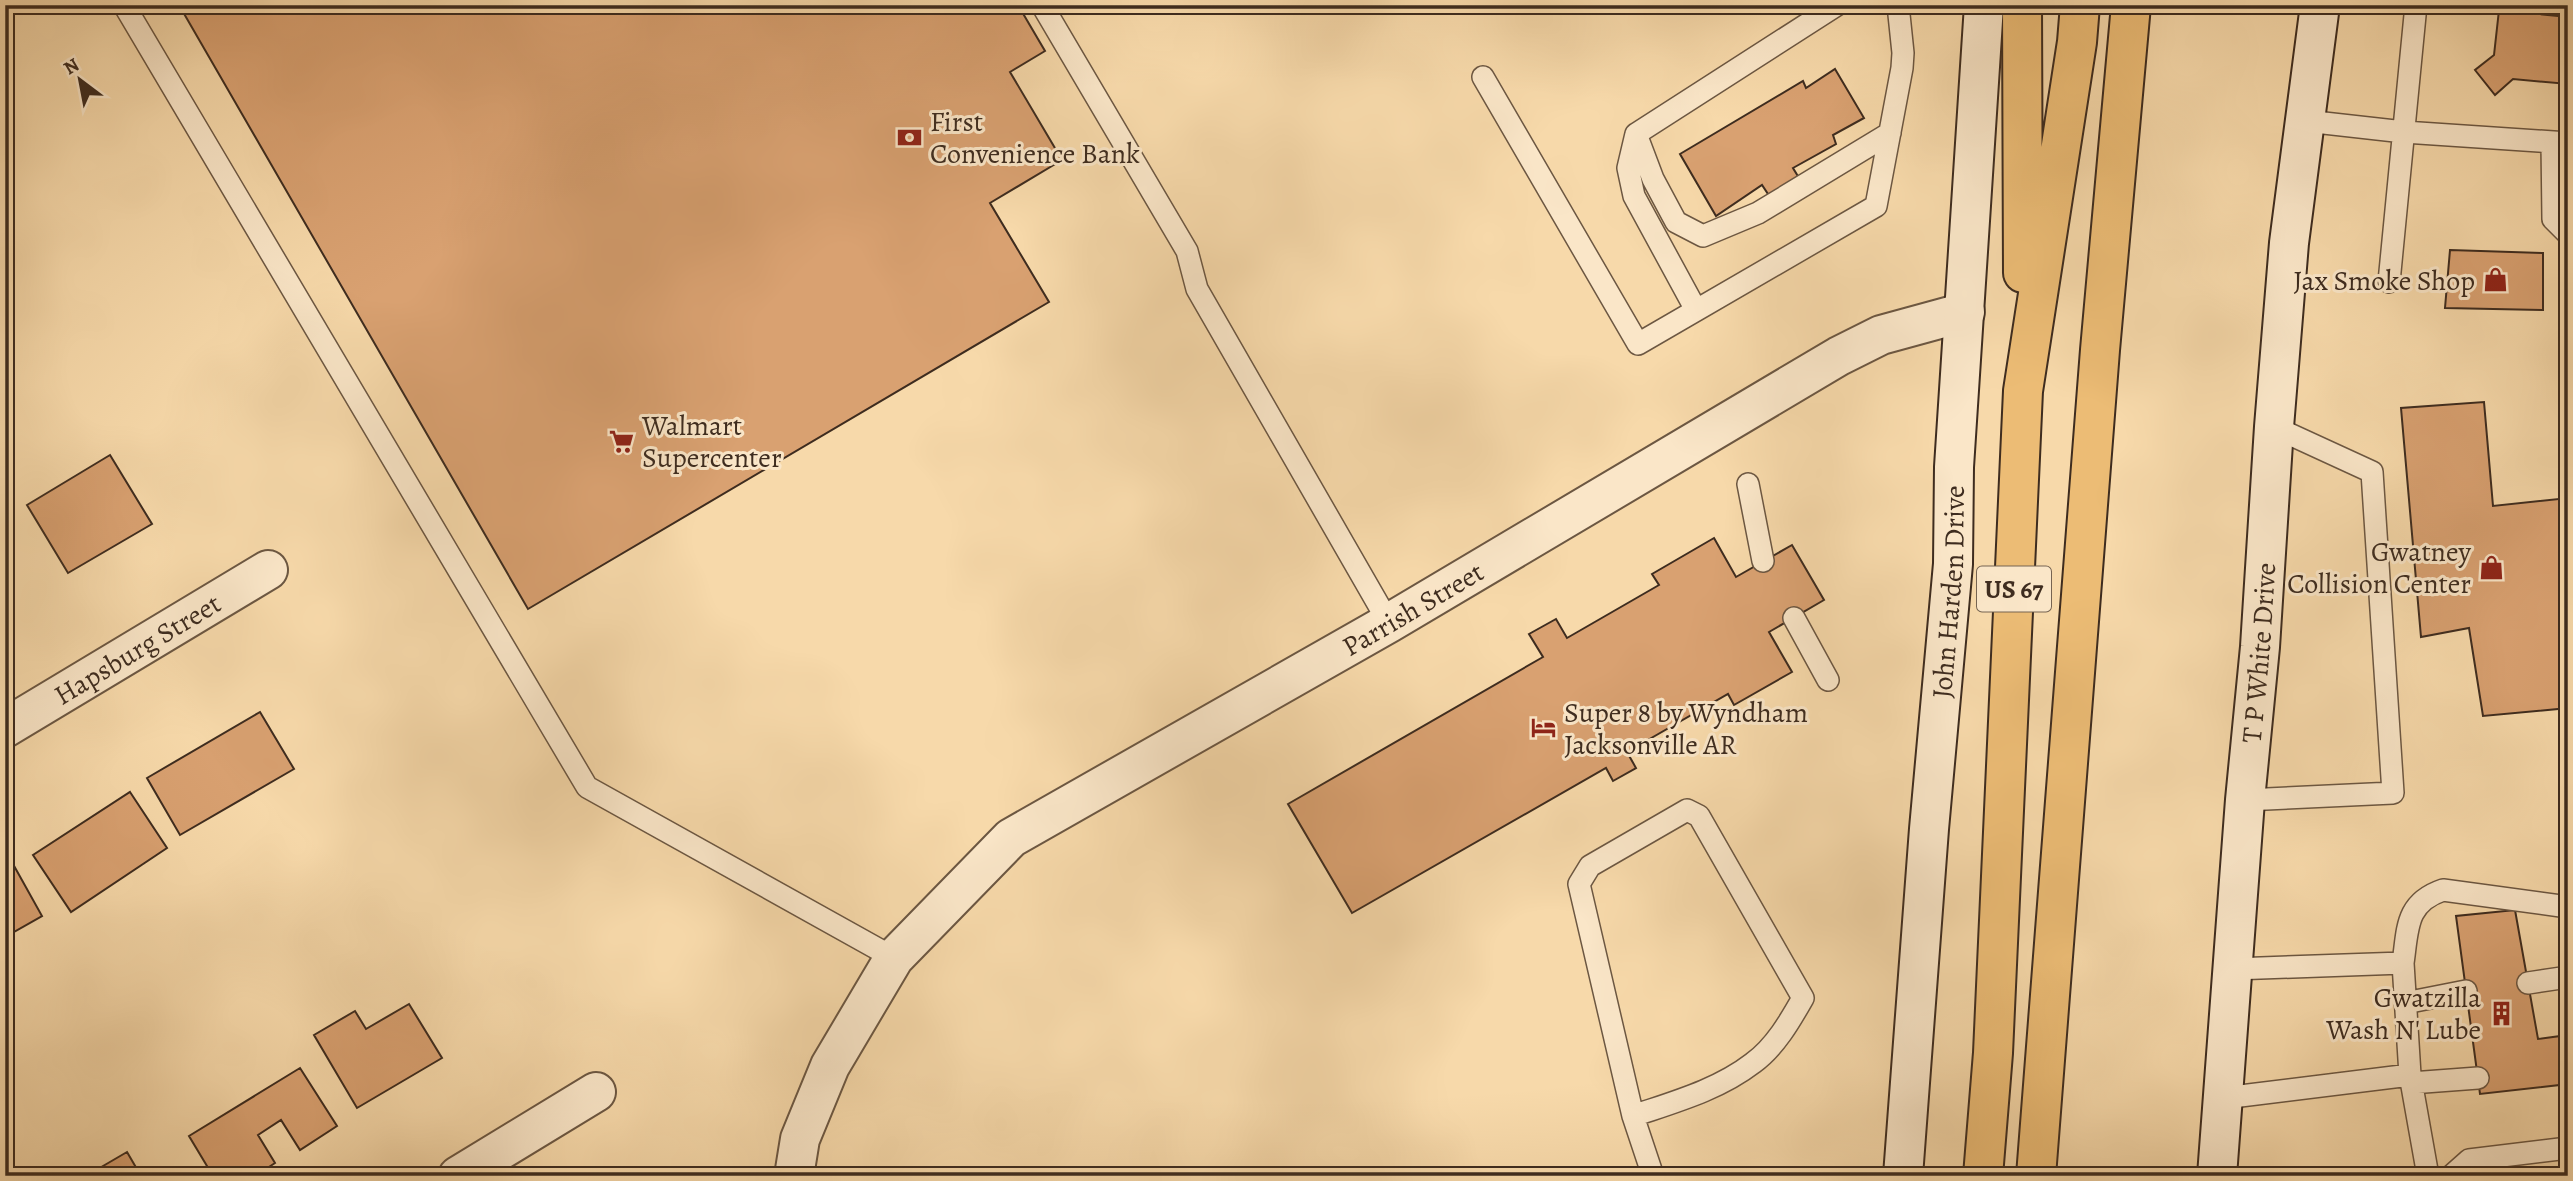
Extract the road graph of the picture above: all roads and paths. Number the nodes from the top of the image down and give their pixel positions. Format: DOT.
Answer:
graph roads {
  1 [pos="124,5"];
  2 [pos="1042,5"];
  3 [pos="1837,5"];
  4 [pos="1898,5"];
  5 [pos="1984,5"];
  6 [pos="2022,5"];
  7 [pos="2080,5"];
  8 [pos="2131,5"];
  9 [pos="2320,5"];
  10 [pos="2416,5"];
  11 [pos="1483,77"];
  12 [pos="2306,121"];
  13 [pos="2404,132"];
  14 [pos="1890,133"];
  15 [pos="1636,134"];
  16 [pos="2560,143"];
  17 [pos="2568,234"];
  18 [pos="2389,282"];
  19 [pos="1696,310"];
  20 [pos="1965,312"];
  21 [pos="2023,391"];
  22 [pos="2274,427"];
  23 [pos="1748,484"];
  24 [pos="1763,561"];
  25 [pos="268,570"];
  26 [pos="1794,618"];
  27 [pos="1389,623"];
  28 [pos="1828,680"];
  29 [pos="5,728"];
  30 [pos="2245,800"];
  31 [pos="2568,907"];
  32 [pos="894,958"];
  33 [pos="2403,963"];
  34 [pos="2233,969"];
  35 [pos="2568,977"];
  36 [pos="2528,983"];
  37 [pos="2466,991"];
  38 [pos="2405,1003"];
  39 [pos="2478,1078"];
  40 [pos="2411,1079"];
  41 [pos="596,1092"];
  42 [pos="2224,1098"];
  43 [pos="1633,1116"];
  44 [pos="2568,1148"];
  45 [pos="458,1176"];
  46 [pos="794,1176"];
  47 [pos="1653,1176"];
  48 [pos="1903,1176"];
  49 [pos="1983,1176"];
  50 [pos="2036,1176"];
  51 [pos="2217,1176"];
  52 [pos="2428,1176"];
  53 [pos="2451,1176"];
  1 -- 32 [label="lane"];
  2 -- 27 [label="lane"];
  3 -- 15 [label="lane"];
  4 -- 14 [label="lane"];
  5 -- 20 [label="main road, John Harden Drive"];
  6 -- 21 [label="highway"];
  7 -- 21 [label="highway, US 67"];
  8 -- 50 [label="highway, US 67"];
  9 -- 12 [label="main road, T P White Drive"];
  10 -- 13 [label="lane"];
  11 -- 19 [label="lane"];
  12 -- 13 [label="lane"];
  12 -- 22 [label="main road, T P White Drive"];
  13 -- 16 [label="lane"];
  13 -- 18 [label="lane"];
  14 -- 15 [label="lane"];
  14 -- 19 [label="lane"];
  15 -- 19 [label="lane"];
  16 -- 17 [label="lane"];
  20 -- 27 [label="main road, Parrish Street"];
  20 -- 48 [label="main road, John Harden Drive"];
  21 -- 49 [label="highway, US 67"];
  22 -- 30 [label="main road, T P White Drive"];
  22 -- 30 [label="lane"];
  23 -- 24 [label="lane"];
  25 -- 29 [label="main road, Hapsburg Street"];
  26 -- 28 [label="lane"];
  27 -- 32 [label="main road, Parrish Street"];
  30 -- 34 [label="main road, T P White Drive"];
  31 -- 33 [label="lane"];
  32 -- 46 [label="main road, Parrish Street"];
  33 -- 34 [label="lane"];
  33 -- 38 [label="lane"];
  34 -- 42 [label="main road, T P White Drive"];
  35 -- 36 [label="lane"];
  37 -- 38 [label="lane"];
  38 -- 40 [label="lane"];
  39 -- 40 [label="lane"];
  40 -- 42 [label="lane"];
  40 -- 52 [label="lane"];
  41 -- 45 [label="main road"];
  42 -- 51 [label="main road, T P White Drive"];
  43 -- 43 [label="lane"];
  43 -- 47 [label="lane"];
  44 -- 53 [label="lane"];
}
